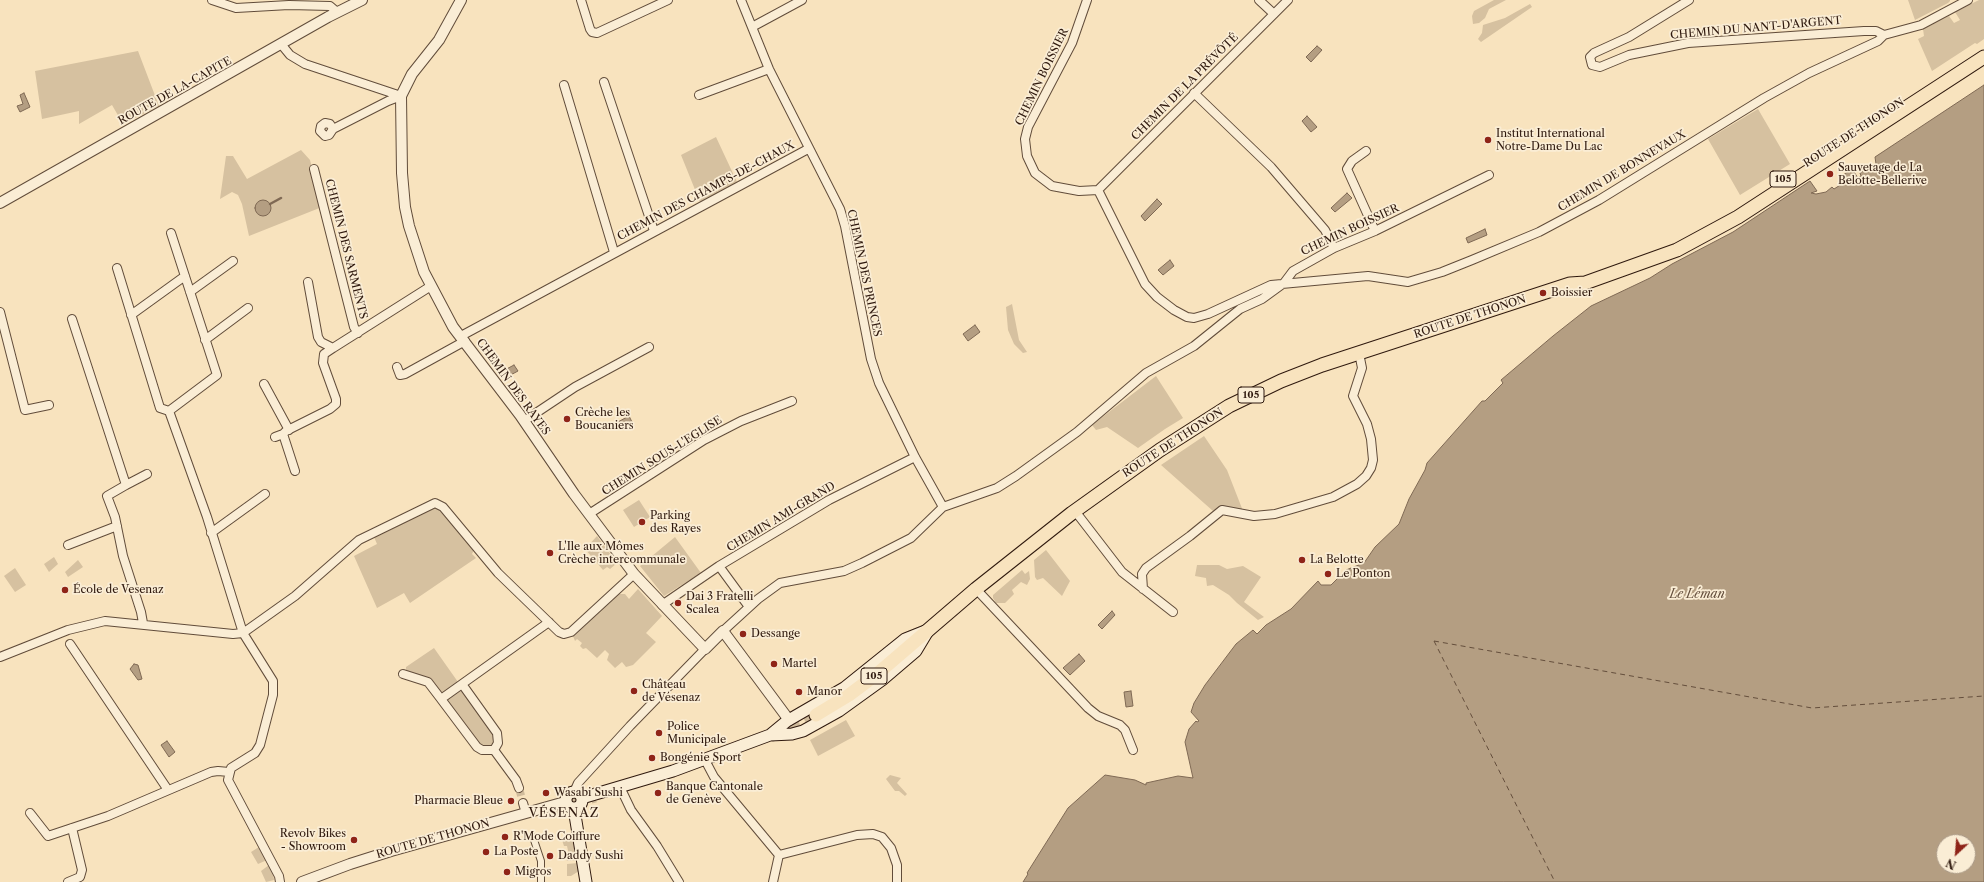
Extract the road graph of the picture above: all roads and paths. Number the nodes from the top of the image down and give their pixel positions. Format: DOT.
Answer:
graph roads {
  1 [pos="212,0"];
  2 [pos="362,0"];
  3 [pos="461,0"];
  4 [pos="581,0"];
  5 [pos="668,0"];
  6 [pos="741,0"];
  7 [pos="802,0"];
  8 [pos="1087,0"];
  9 [pos="1259,0"];
  10 [pos="1288,0"];
  11 [pos="1689,0"];
  12 [pos="1968,0"];
  13 [pos="337,12"];
  14 [pos="1274,14"];
  15 [pos="752,27"];
  16 [pos="1884,35"];
  17 [pos="281,44"];
  18 [pos="1984,48"];
  19 [pos="1984,57"];
  20 [pos="769,69"];
  21 [pos="604,82"];
  22 [pos="564,85"];
  23 [pos="1194,93"];
  24 [pos="699,94"];
  25 [pos="401,96"];
  26 [pos="333,129"];
  27 [pos="808,149"];
  28 [pos="1366,151"];
  29 [pos="314,169"];
  30 [pos="1489,176"];
  31 [pos="1098,190"];
  32 [pos="0,203"];
  33 [pos="654,231"];
  34 [pos="1375,231"];
  35 [pos="171,232"];
  36 [pos="1334,248"];
  37 [pos="614,252"];
  38 [pos="233,261"];
  39 [pos="117,268"];
  40 [pos="185,276"];
  41 [pos="308,282"];
  42 [pos="1284,283"];
  43 [pos="1570,284"];
  44 [pos="431,286"];
  45 [pos="190,292"];
  46 [pos="248,308"];
  47 [pos="0,312"];
  48 [pos="131,315"];
  49 [pos="72,319"];
  50 [pos="358,333"];
  51 [pos="463,339"];
  52 [pos="205,340"];
  53 [pos="649,347"];
  54 [pos="333,348"];
  55 [pos="1359,353"];
  56 [pos="397,367"];
  57 [pos="264,384"];
  58 [pos="792,401"];
  59 [pos="49,405"];
  60 [pos="170,411"];
  61 [pos="524,421"];
  62 [pos="282,434"];
  63 [pos="915,457"];
  64 [pos="295,471"];
  65 [pos="147,474"];
  66 [pos="126,485"];
  67 [pos="265,494"];
  68 [pos="943,507"];
  69 [pos="1075,511"];
  70 [pos="589,514"];
  71 [pos="117,526"];
  72 [pos="211,533"];
  73 [pos="68,545"];
  74 [pos="719,566"];
  75 [pos="634,574"];
  76 [pos="976,589"];
  77 [pos="1143,589"];
  78 [pos="662,604"];
  79 [pos="749,607"];
  80 [pos="1174,612"];
  81 [pos="549,622"];
  82 [pos="143,623"];
  83 [pos="723,631"];
  84 [pos="928,631"];
  85 [pos="243,633"];
  86 [pos="70,644"];
  87 [pos="705,649"];
  88 [pos="0,657"];
  89 [pos="403,674"];
  90 [pos="462,684"];
  91 [pos="441,699"];
  92 [pos="816,715"];
  93 [pos="789,720"];
  94 [pos="796,733"];
  95 [pos="770,735"];
  96 [pos="494,750"];
  97 [pos="1133,750"];
  98 [pos="705,760"];
  99 [pos="229,772"];
  100 [pos="620,787"];
  101 [pos="519,788"];
  102 [pos="168,790"];
  103 [pos="578,795"];
  104 [pos="569,806"];
  105 [pos="30,813"];
  106 [pos="72,828"];
  107 [pos="533,837"];
  108 [pos="779,855"];
  109 [pos="68,882"];
  110 [pos="280,882"];
  111 [pos="302,882"];
  112 [pos="541,882"];
  113 [pos="586,882"];
  114 [pos="679,882"];
  115 [pos="773,882"];
  116 [pos="897,882"];
  1 -- 13 [label="street"];
  2 -- 13 [label="street, ROUTE DE LA-CAPITE"];
  3 -- 25 [label="street, CHEMIN DES RAYES"];
  4 -- 5 [label="street"];
  6 -- 15 [label="street, CHEMIN DES PRINCES"];
  7 -- 15 [label="street"];
  8 -- 31 [label="street, CHEMIN BOISSIER"];
  9 -- 14 [label="street"];
  10 -- 14 [label="street, CHEMIN DE LA PRÉVÔTÉ"];
  11 -- 16 [label="street, CHEMIN DU NANT-D'ARGENT"];
  12 -- 16 [label="street, CHEMIN DU NANT-D'ARGENT"];
  13 -- 17 [label="street, ROUTE DE LA-CAPITE"];
  14 -- 23 [label="street, CHEMIN DE LA PRÉVÔTÉ"];
  15 -- 20 [label="street, CHEMIN DES PRINCES"];
  16 -- 42 [label="street, CHEMIN DE BONNEVAUX"];
  17 -- 25 [label="street"];
  17 -- 32 [label="street, ROUTE DE LA-CAPITE"];
  18 -- 43 [label="main road, ROUTE DE THONON / 105"];
  19 -- 43 [label="main road, ROUTE DE THONON / 105"];
  20 -- 24 [label="street"];
  20 -- 27 [label="street, CHEMIN DES PRINCES"];
  21 -- 33 [label="street"];
  22 -- 37 [label="street, CHEMIN DES CHAMPS-DE-CHAUX"];
  23 -- 31 [label="street, CHEMIN DE LA PRÉVÔTÉ"];
  23 -- 36 [label="street"];
  25 -- 26 [label="street"];
  25 -- 44 [label="street, CHEMIN DES RAYES"];
  27 -- 33 [label="street, CHEMIN DES CHAMPS-DE-CHAUX"];
  27 -- 63 [label="street, CHEMIN DES PRINCES"];
  28 -- 34 [label="street"];
  29 -- 50 [label="street, CHEMIN DES SARMENTS"];
  30 -- 34 [label="street, CHEMIN BOISSIER"];
  31 -- 42 [label="street"];
  33 -- 37 [label="street, CHEMIN DES CHAMPS-DE-CHAUX"];
  34 -- 36 [label="street, CHEMIN BOISSIER"];
  35 -- 40 [label="street"];
  36 -- 42 [label="street, CHEMIN BOISSIER"];
  37 -- 51 [label="street, CHEMIN DES CHAMPS-DE-CHAUX"];
  38 -- 45 [label="street"];
  39 -- 48 [label="street"];
  40 -- 45 [label="street"];
  40 -- 48 [label="street"];
  41 -- 54 [label="street"];
  42 -- 68 [label="street, CHEMIN BOISSIER"];
  43 -- 55 [label="main road, ROUTE DE THONON / 105"];
  44 -- 50 [label="street, CHEMIN DES SARMENTS"];
  44 -- 51 [label="street, CHEMIN DES RAYES"];
  45 -- 52 [label="street"];
  46 -- 52 [label="street"];
  47 -- 59 [label="street"];
  48 -- 60 [label="street"];
  49 -- 66 [label="street"];
  50 -- 54 [label="street, CHEMIN DES SARMENTS"];
  51 -- 56 [label="street, CHEMIN DES CHAMPS-DE-CHAUX"];
  51 -- 61 [label="street, CHEMIN DES RAYES"];
  52 -- 60 [label="street"];
  53 -- 61 [label="street"];
  54 -- 62 [label="street, CHEMIN DES SARMENTS"];
  55 -- 69 [label="main road, ROUTE DE THONON / 105"];
  55 -- 77 [label="street"];
  57 -- 62 [label="street"];
  58 -- 70 [label="street, CHEMIN SOUS-L'EGLISE"];
  60 -- 72 [label="street"];
  61 -- 70 [label="street, CHEMIN DES RAYES"];
  62 -- 64 [label="street"];
  63 -- 68 [label="street, CHEMIN DES PRINCES"];
  63 -- 74 [label="street, CHEMIN AMI-GRAND"];
  65 -- 66 [label="street"];
  66 -- 71 [label="street"];
  67 -- 72 [label="street"];
  68 -- 79 [label="street"];
  69 -- 76 [label="main road, ROUTE DE THONON / 105"];
  69 -- 77 [label="street"];
  70 -- 75 [label="street, CHEMIN DES RAYES"];
  71 -- 73 [label="street"];
  71 -- 82 [label="street"];
  72 -- 85 [label="street"];
  74 -- 78 [label="street, CHEMIN AMI-GRAND"];
  74 -- 79 [label="street"];
  75 -- 78 [label="street, CHEMIN DES RAYES"];
  75 -- 81 [label="street"];
  76 -- 84 [label="main road, ROUTE DE THONON / 105"];
  76 -- 97 [label="street"];
  77 -- 80 [label="street"];
  78 -- 87 [label="street, CHEMIN DES RAYES"];
  79 -- 83 [label="street"];
  81 -- 85 [label="street"];
  81 -- 90 [label="street"];
  82 -- 85 [label="street"];
  82 -- 88 [label="street"];
  83 -- 87 [label="street"];
  83 -- 93 [label="street"];
  84 -- 92 [label="main road, 105"];
  84 -- 93 [label="main road, ROUTE DE THONON / 105"];
  84 -- 94 [label="main road, ROUTE DE THONON / 105"];
  85 -- 99 [label="street"];
  86 -- 102 [label="street"];
  87 -- 103 [label="street"];
  89 -- 91 [label="street"];
  90 -- 91 [label="street"];
  90 -- 96 [label="street"];
  91 -- 96 [label="street"];
  93 -- 94 [label="main road"];
  93 -- 95 [label="main road, ROUTE DE THONON / 105"];
  94 -- 95 [label="main road, ROUTE DE THONON / 105"];
  95 -- 98 [label="main road, ROUTE DE THONON / 105"];
  96 -- 101 [label="street"];
  98 -- 100 [label="main road, ROUTE DE THONON / 105"];
  98 -- 108 [label="street"];
  99 -- 102 [label="street"];
  99 -- 110 [label="street"];
  100 -- 103 [label="main road, ROUTE DE THONON / 105"];
  100 -- 114 [label="street"];
  102 -- 106 [label="street"];
  103 -- 104 [label="main road"];
  104 -- 111 [label="street, ROUTE DE THONON"];
  104 -- 113 [label="main road"];
  105 -- 106 [label="street"];
  106 -- 109 [label="street"];
  107 -- 112 [label="street"];
  108 -- 115 [label="street"];
  108 -- 116 [label="street"];
}
